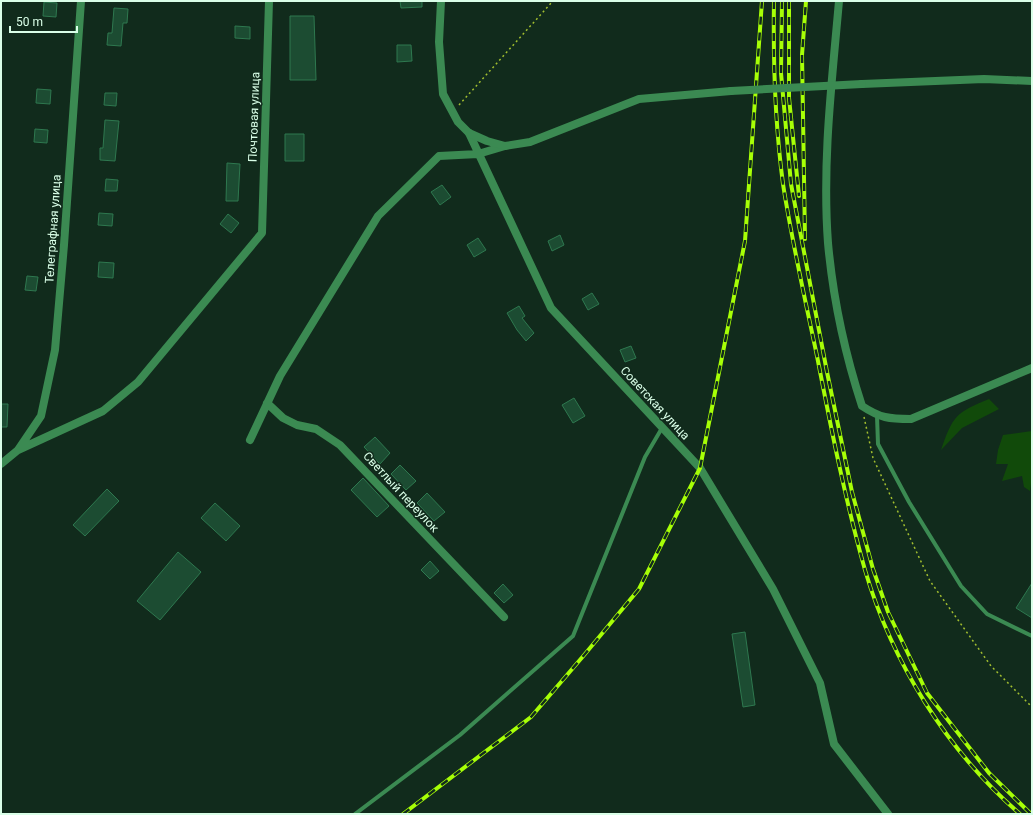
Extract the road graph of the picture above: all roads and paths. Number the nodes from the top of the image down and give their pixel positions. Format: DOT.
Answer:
graph roads {
  1 [pos="81,1"];
  2 [pos="269,1"];
  3 [pos="441,1"];
  4 [pos="553,1"];
  5 [pos="839,1"];
  6 [pos="1032,82"];
  7 [pos="452,112"];
  8 [pos="469,133"];
  9 [pos="505,146"];
  10 [pos="478,154"];
  11 [pos="1032,368"];
  12 [pos="268,404"];
  13 [pos="862,406"];
  14 [pos="877,416"];
  15 [pos="662,428"];
  16 [pos="250,440"];
  17 [pos="18,450"];
  18 [pos="1,464"];
  19 [pos="504,617"];
  20 [pos="1032,636"];
  21 [pos="1032,707"];
  22 [pos="355,814"];
  23 [pos="888,814"];
  1 -- 17 [label="street, Телеграфная улица"];
  2 -- 17 [label="street, Почтовая улица"];
  3 -- 7 [label="street, Советская улица"];
  4 -- 7 [label="path"];
  5 -- 13 [label="street"];
  6 -- 9 [label="street, bridge"];
  7 -- 8 [label="street, Советская улица"];
  8 -- 9 [label="street"];
  8 -- 10 [label="street, Советская улица"];
  9 -- 10 [label="street"];
  10 -- 12 [label="street"];
  10 -- 15 [label="street, Советская улица"];
  11 -- 14 [label="street"];
  12 -- 16 [label="street"];
  12 -- 19 [label="street, Светлый переулок"];
  13 -- 14 [label="street"];
  13 -- 21 [label="path"];
  14 -- 20 [label="lane"];
  15 -- 22 [label="lane"];
  15 -- 23 [label="street, Советская улица"];
  17 -- 18 [label="street"];
}
